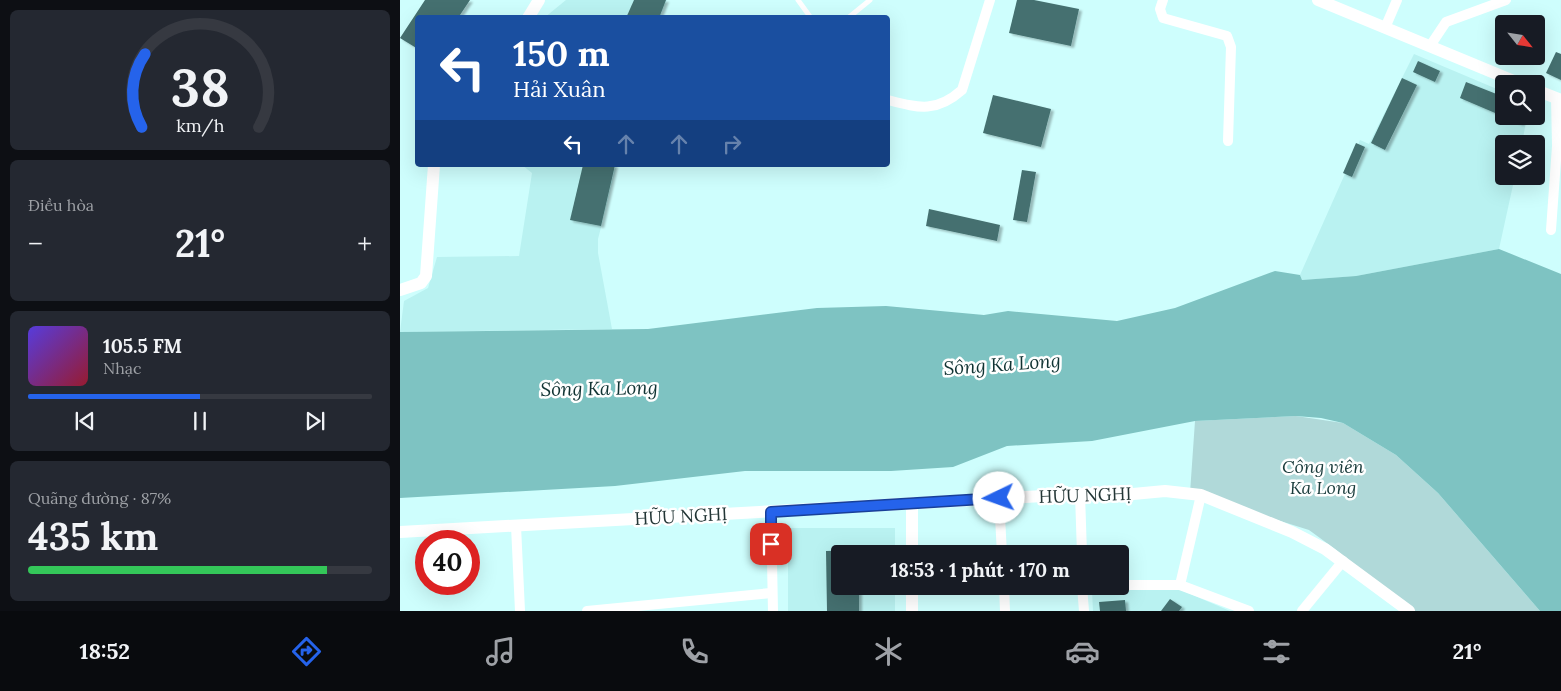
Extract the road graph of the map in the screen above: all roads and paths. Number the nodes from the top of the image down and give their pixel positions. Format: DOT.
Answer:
graph roads {
  1 [pos="539,0"];
  2 [pos="798,0"];
  3 [pos="870,0"];
  4 [pos="990,0"];
  5 [pos="1163,0"];
  6 [pos="1318,0"];
  7 [pos="1397,0"];
  8 [pos="1506,0"];
  9 [pos="530,15"];
  10 [pos="809,15"];
  11 [pos="852,15"];
  12 [pos="1385,28"];
  13 [pos="1430,46"];
  14 [pos="1499,75"];
  15 [pos="1545,94"];
  16 [pos="1559,99"];
  17 [pos="890,101"];
  18 [pos="1228,141"];
  19 [pos="434,167"];
  20 [pos="1551,230"];
  21 [pos="400,290"];
  22 [pos="1080,494"];
  23 [pos="1201,495"];
  24 [pos="999,498"];
  25 [pos="912,503"];
  26 [pos="771,512"];
  27 [pos="516,526"];
  28 [pos="400,532"];
  29 [pos="912,545"];
  30 [pos="1002,545"];
  31 [pos="1082,545"];
  32 [pos="1343,561"];
  33 [pos="1129,584"];
  34 [pos="1180,584"];
  35 [pos="772,593"];
  36 [pos="912,595"];
  37 [pos="1005,595"];
  38 [pos="1083,595"];
  39 [pos="520,611"];
  40 [pos="587,611"];
  41 [pos="773,611"];
  42 [pos="912,611"];
  43 [pos="1006,611"];
  44 [pos="1084,611"];
  45 [pos="1249,611"];
  46 [pos="1302,611"];
  47 [pos="1409,611"];
  1 -- 9 [label="street"];
  2 -- 10 [label="lane"];
  3 -- 11 [label="lane"];
  4 -- 17 [label="street"];
  5 -- 18 [label="street"];
  6 -- 12 [label="street"];
  7 -- 12 [label="street"];
  8 -- 13 [label="street"];
  12 -- 13 [label="street"];
  13 -- 14 [label="street"];
  15 -- 16 [label="street"];
  16 -- 20 [label="street"];
  19 -- 21 [label="street"];
  22 -- 23 [label="street, HỮU NGHỊ"];
  22 -- 24 [label="street, HỮU NGHỊ"];
  22 -- 31 [label="street"];
  23 -- 32 [label="street, HỮU NGHỊ"];
  23 -- 34 [label="street"];
  24 -- 25 [label="street, HỮU NGHỊ"];
  24 -- 30 [label="street"];
  25 -- 26 [label="street, HỮU NGHỊ"];
  25 -- 29 [label="street"];
  26 -- 27 [label="street, HỮU NGHỊ"];
  26 -- 35 [label="street"];
  27 -- 28 [label="street, HỮU NGHỊ"];
  27 -- 39 [label="street"];
  32 -- 46 [label="street"];
  32 -- 47 [label="street, HỮU NGHỊ"];
  33 -- 34 [label="street"];
  34 -- 45 [label="street"];
  35 -- 40 [label="street"];
  35 -- 41 [label="street"];
  36 -- 42 [label="street"];
  37 -- 43 [label="street"];
  38 -- 44 [label="street"];
}
